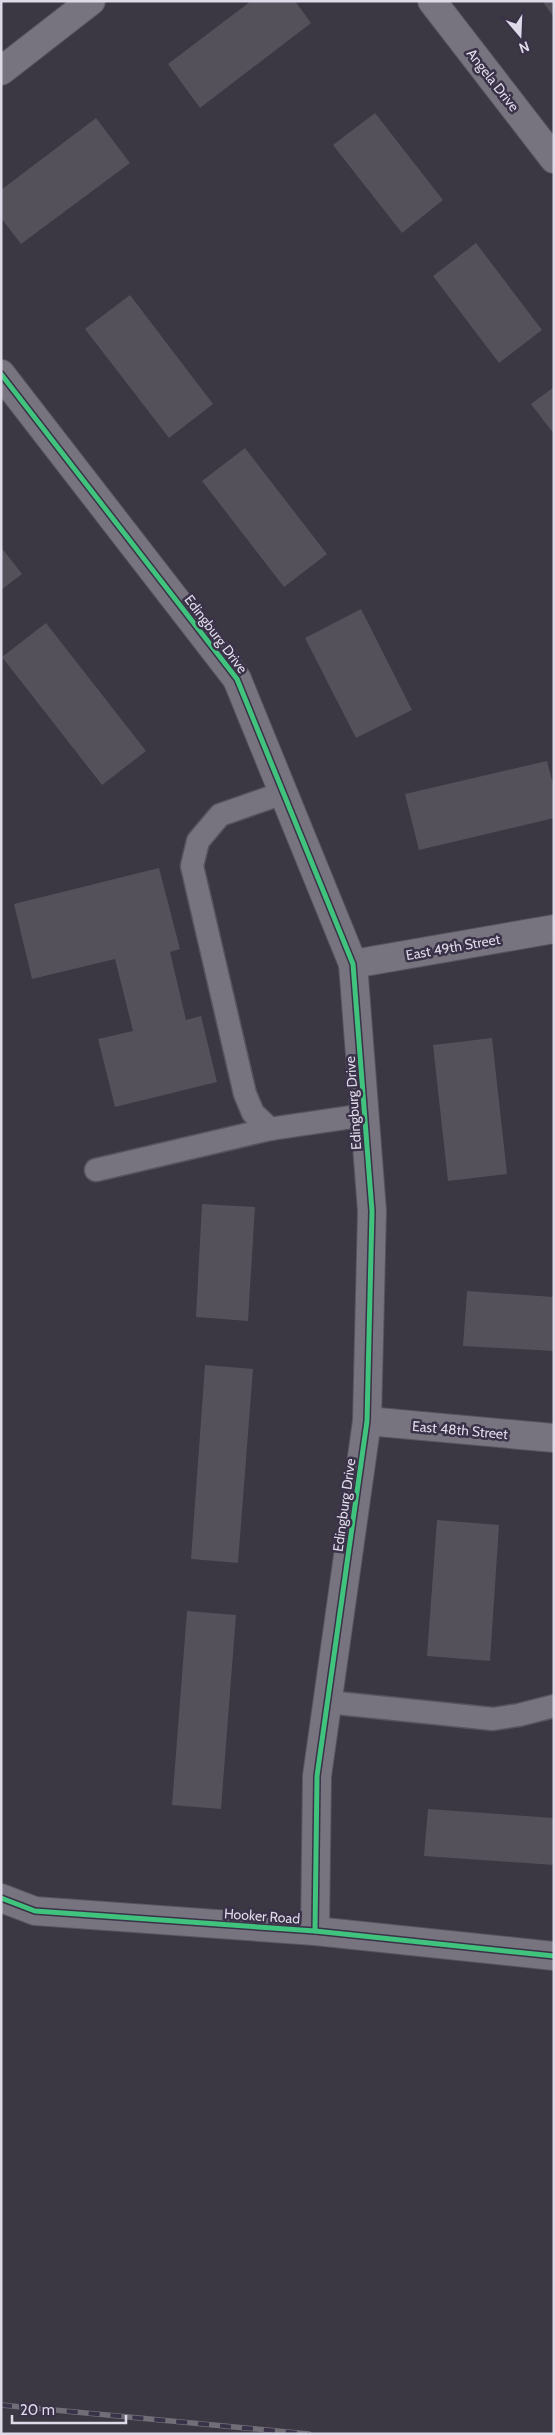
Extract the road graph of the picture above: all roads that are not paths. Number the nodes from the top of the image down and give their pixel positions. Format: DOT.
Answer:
graph roads {
  1 [pos="91,1"];
  2 [pos="432,1"];
  3 [pos="1,70"];
  4 [pos="554,159"];
  5 [pos="1,374"];
  6 [pos="283,793"];
  7 [pos="554,929"];
  8 [pos="353,964"];
  9 [pos="365,1115"];
  10 [pos="270,1129"];
  11 [pos="96,1170"];
  12 [pos="367,1421"];
  13 [pos="554,1438"];
  14 [pos="327,1702"];
  15 [pos="554,1706"];
  16 [pos="1,1898"];
  17 [pos="314,1931"];
  18 [pos="554,1956"];
  1 -- 3 [label="street"];
  2 -- 4 [label="street, Angela Drive"];
  5 -- 6 [label="street, Edingburg Drive"];
  6 -- 8 [label="street, Edingburg Drive"];
  6 -- 10 [label="lane"];
  7 -- 8 [label="street, East 49th Street"];
  8 -- 9 [label="street, Edingburg Drive"];
  9 -- 10 [label="lane"];
  9 -- 12 [label="street, Edingburg Drive"];
  10 -- 11 [label="lane"];
  12 -- 13 [label="street, East 48th Street"];
  12 -- 14 [label="street, Edingburg Drive"];
  14 -- 15 [label="lane"];
  14 -- 17 [label="street, Edingburg Drive"];
  16 -- 17 [label="street, Hooker Road"];
  17 -- 18 [label="street, Hooker Road"];
}
